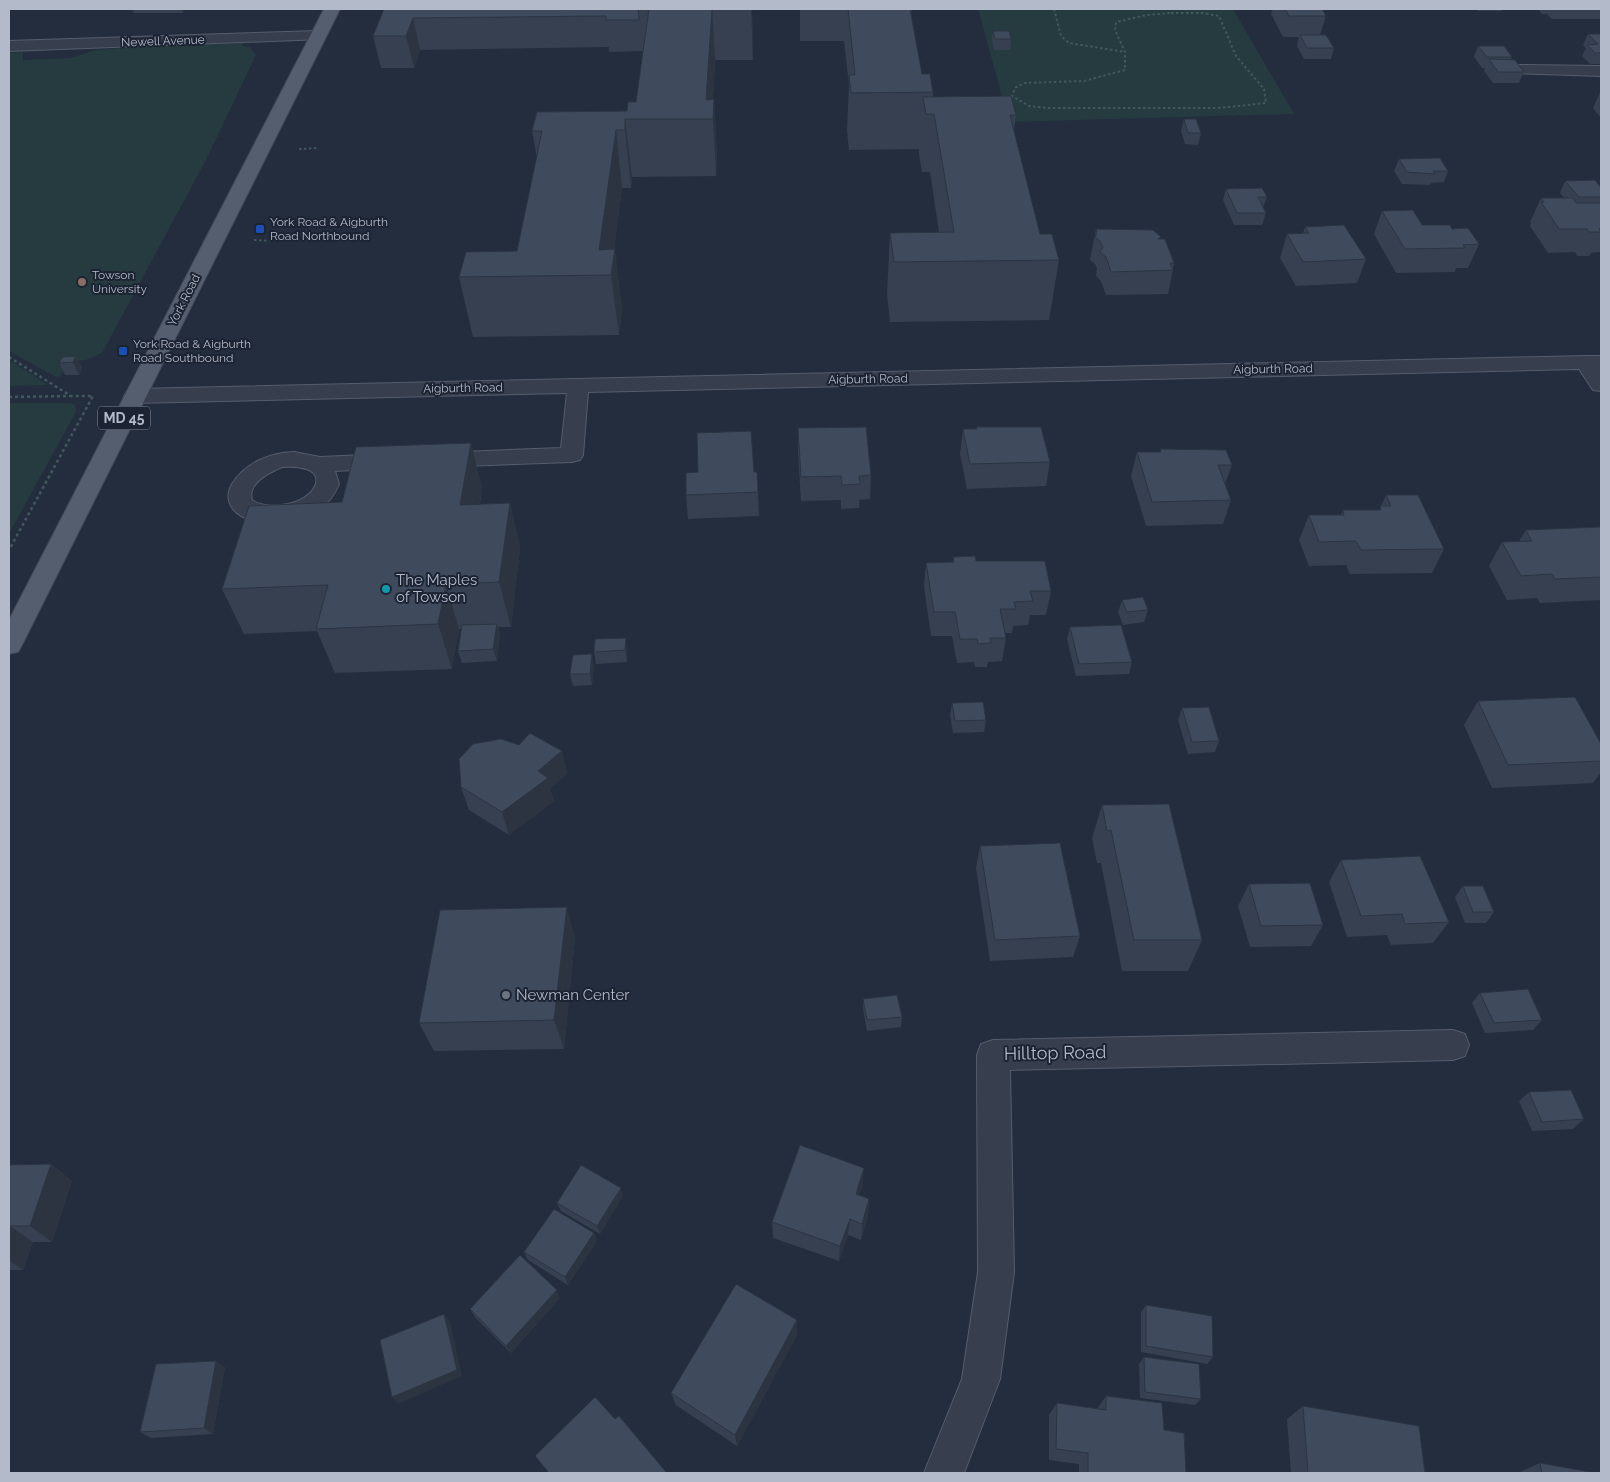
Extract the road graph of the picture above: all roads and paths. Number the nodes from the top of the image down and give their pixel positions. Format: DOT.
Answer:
graph roads {
  1 [pos="332,9"];
  2 [pos="1054,9"];
  3 [pos="318,36"];
  4 [pos="9,46"];
  5 [pos="1125,52"];
  6 [pos="1518,70"];
  7 [pos="1601,71"];
  8 [pos="320,148"];
  9 [pos="299,149"];
  10 [pos="254,240"];
  11 [pos="274,241"];
  12 [pos="9,357"];
  13 [pos="1593,362"];
  14 [pos="1601,385"];
  15 [pos="578,386"];
  16 [pos="71,396"];
  17 [pos="135,396"];
  18 [pos="9,397"];
  19 [pos="317,464"];
  20 [pos="9,550"];
  21 [pos="9,645"];
  22 [pos="1453,1045"];
  23 [pos="944,1473"];
  1 -- 3 [label="main road, York Road / MD 45"];
  2 -- 5 [label="path"];
  3 -- 4 [label="street, Newell Avenue"];
  3 -- 17 [label="main road, York Road / MD 45"];
  5 -- 5 [label="path"];
  6 -- 7 [label="street"];
  8 -- 9 [label="path"];
  10 -- 11 [label="path"];
  12 -- 16 [label="path"];
  13 -- 14 [label="street"];
  13 -- 15 [label="street, Aigburth Road"];
  15 -- 17 [label="street, Aigburth Road"];
  15 -- 19 [label="street"];
  16 -- 18 [label="path"];
  16 -- 20 [label="path"];
  17 -- 21 [label="main road, York Road / MD 45"];
  22 -- 23 [label="street, Hilltop Road"];
}
